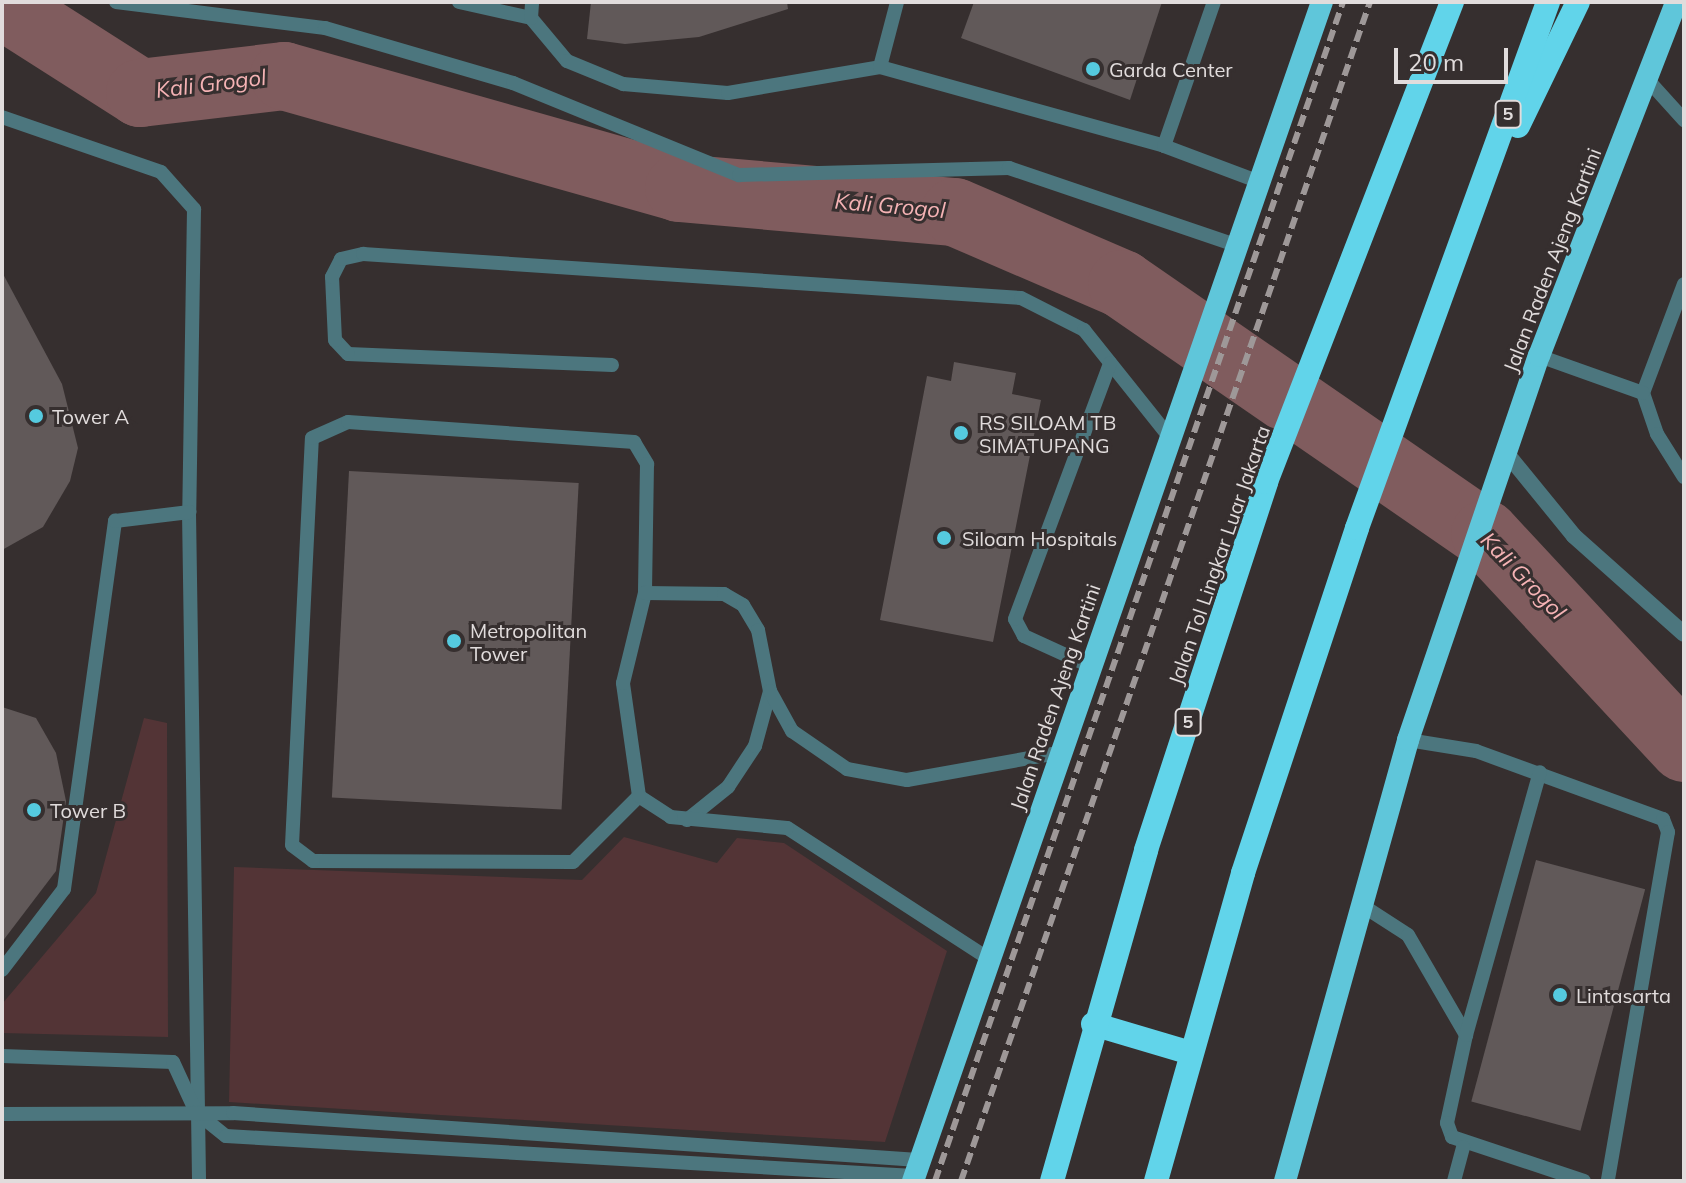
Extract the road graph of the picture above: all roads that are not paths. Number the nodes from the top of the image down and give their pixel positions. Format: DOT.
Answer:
graph roads {
  1 [pos="116,2"];
  2 [pos="459,2"];
  3 [pos="532,2"];
  4 [pos="897,2"];
  5 [pos="1214,2"];
  6 [pos="1322,2"];
  7 [pos="1452,2"];
  8 [pos="1548,2"];
  9 [pos="1578,2"];
  10 [pos="1676,15"];
  11 [pos="531,18"];
  12 [pos="880,67"];
  13 [pos="1646,78"];
  14 [pos="2,117"];
  15 [pos="1684,120"];
  16 [pos="1164,146"];
  17 [pos="1260,182"];
  18 [pos="1468,226"];
  19 [pos="1234,255"];
  20 [pos="1684,284"];
  21 [pos="1539,356"];
  22 [pos="1110,363"];
  23 [pos="612,365"];
  24 [pos="1643,393"];
  25 [pos="1171,439"];
  26 [pos="1508,455"];
  27 [pos="1684,477"];
  28 [pos="189,512"];
  29 [pos="645,593"];
  30 [pos="1684,634"];
  31 [pos="1092,667"];
  32 [pos="770,691"];
  33 [pos="1408,740"];
  34 [pos="1063,752"];
  35 [pos="1540,772"];
  36 [pos="639,796"];
  37 [pos="687,820"];
  38 [pos="1360,904"];
  39 [pos="986,957"];
  40 [pos="2,970"];
  41 [pos="1093,1024"];
  42 [pos="1466,1035"];
  43 [pos="1191,1053"];
  44 [pos="2,1056"];
  45 [pos="196,1112"];
  46 [pos="2,1114"];
  47 [pos="1463,1147"];
  48 [pos="915,1172"];
  49 [pos="199,1181"];
  50 [pos="1052,1181"];
  51 [pos="1156,1181"];
  52 [pos="1285,1181"];
  53 [pos="1454,1181"];
  54 [pos="1584,1181"];
  55 [pos="1608,1181"];
  1 -- 19 [label="lane"];
  2 -- 11 [label="lane"];
  3 -- 11 [label="lane"];
  4 -- 12 [label="lane"];
  5 -- 16 [label="lane"];
  6 -- 17 [label="highway, Jalan Raden Ajeng Kartini"];
  7 -- 41 [label="highway, Jalan Tol Lingkar Luar Jakarta / 5"];
  8 -- 18 [label="highway, 5"];
  9 -- 18 [label="highway"];
  10 -- 13 [label="highway, Jalan Raden Ajeng Kartini"];
  11 -- 12 [label="lane"];
  12 -- 16 [label="lane"];
  13 -- 15 [label="lane"];
  13 -- 21 [label="highway, Jalan Raden Ajeng Kartini"];
  14 -- 28 [label="lane"];
  16 -- 17 [label="lane"];
  17 -- 19 [label="highway, Jalan Raden Ajeng Kartini"];
  18 -- 43 [label="highway, 5"];
  19 -- 25 [label="highway, Jalan Raden Ajeng Kartini"];
  20 -- 24 [label="lane"];
  21 -- 24 [label="lane"];
  21 -- 26 [label="highway, Jalan Raden Ajeng Kartini"];
  22 -- 23 [label="lane"];
  22 -- 25 [label="lane"];
  22 -- 31 [label="lane"];
  24 -- 27 [label="lane"];
  25 -- 31 [label="highway, Jalan Raden Ajeng Kartini"];
  26 -- 30 [label="street"];
  26 -- 33 [label="highway, Jalan Raden Ajeng Kartini"];
  28 -- 40 [label="lane"];
  28 -- 45 [label="lane"];
  29 -- 32 [label="lane"];
  29 -- 36 [label="lane"];
  29 -- 36 [label="lane"];
  31 -- 34 [label="highway, Jalan Raden Ajeng Kartini"];
  32 -- 34 [label="lane"];
  32 -- 37 [label="lane"];
  33 -- 35 [label="lane"];
  33 -- 38 [label="highway, Jalan Raden Ajeng Kartini"];
  34 -- 39 [label="highway, Jalan Raden Ajeng Kartini"];
  35 -- 42 [label="lane"];
  35 -- 55 [label="lane"];
  36 -- 37 [label="lane"];
  37 -- 39 [label="lane"];
  38 -- 42 [label="lane"];
  38 -- 52 [label="highway, Jalan Raden Ajeng Kartini"];
  39 -- 48 [label="highway, Jalan Raden Ajeng Kartini"];
  41 -- 43 [label="highway"];
  41 -- 50 [label="highway, Jalan Tol Lingkar Luar Jakarta / 5"];
  42 -- 47 [label="lane"];
  43 -- 51 [label="highway, 5"];
  44 -- 45 [label="lane"];
  45 -- 46 [label="lane"];
  45 -- 48 [label="lane"];
  45 -- 48 [label="lane"];
  45 -- 49 [label="lane"];
  47 -- 53 [label="lane"];
  47 -- 54 [label="lane"];
}
